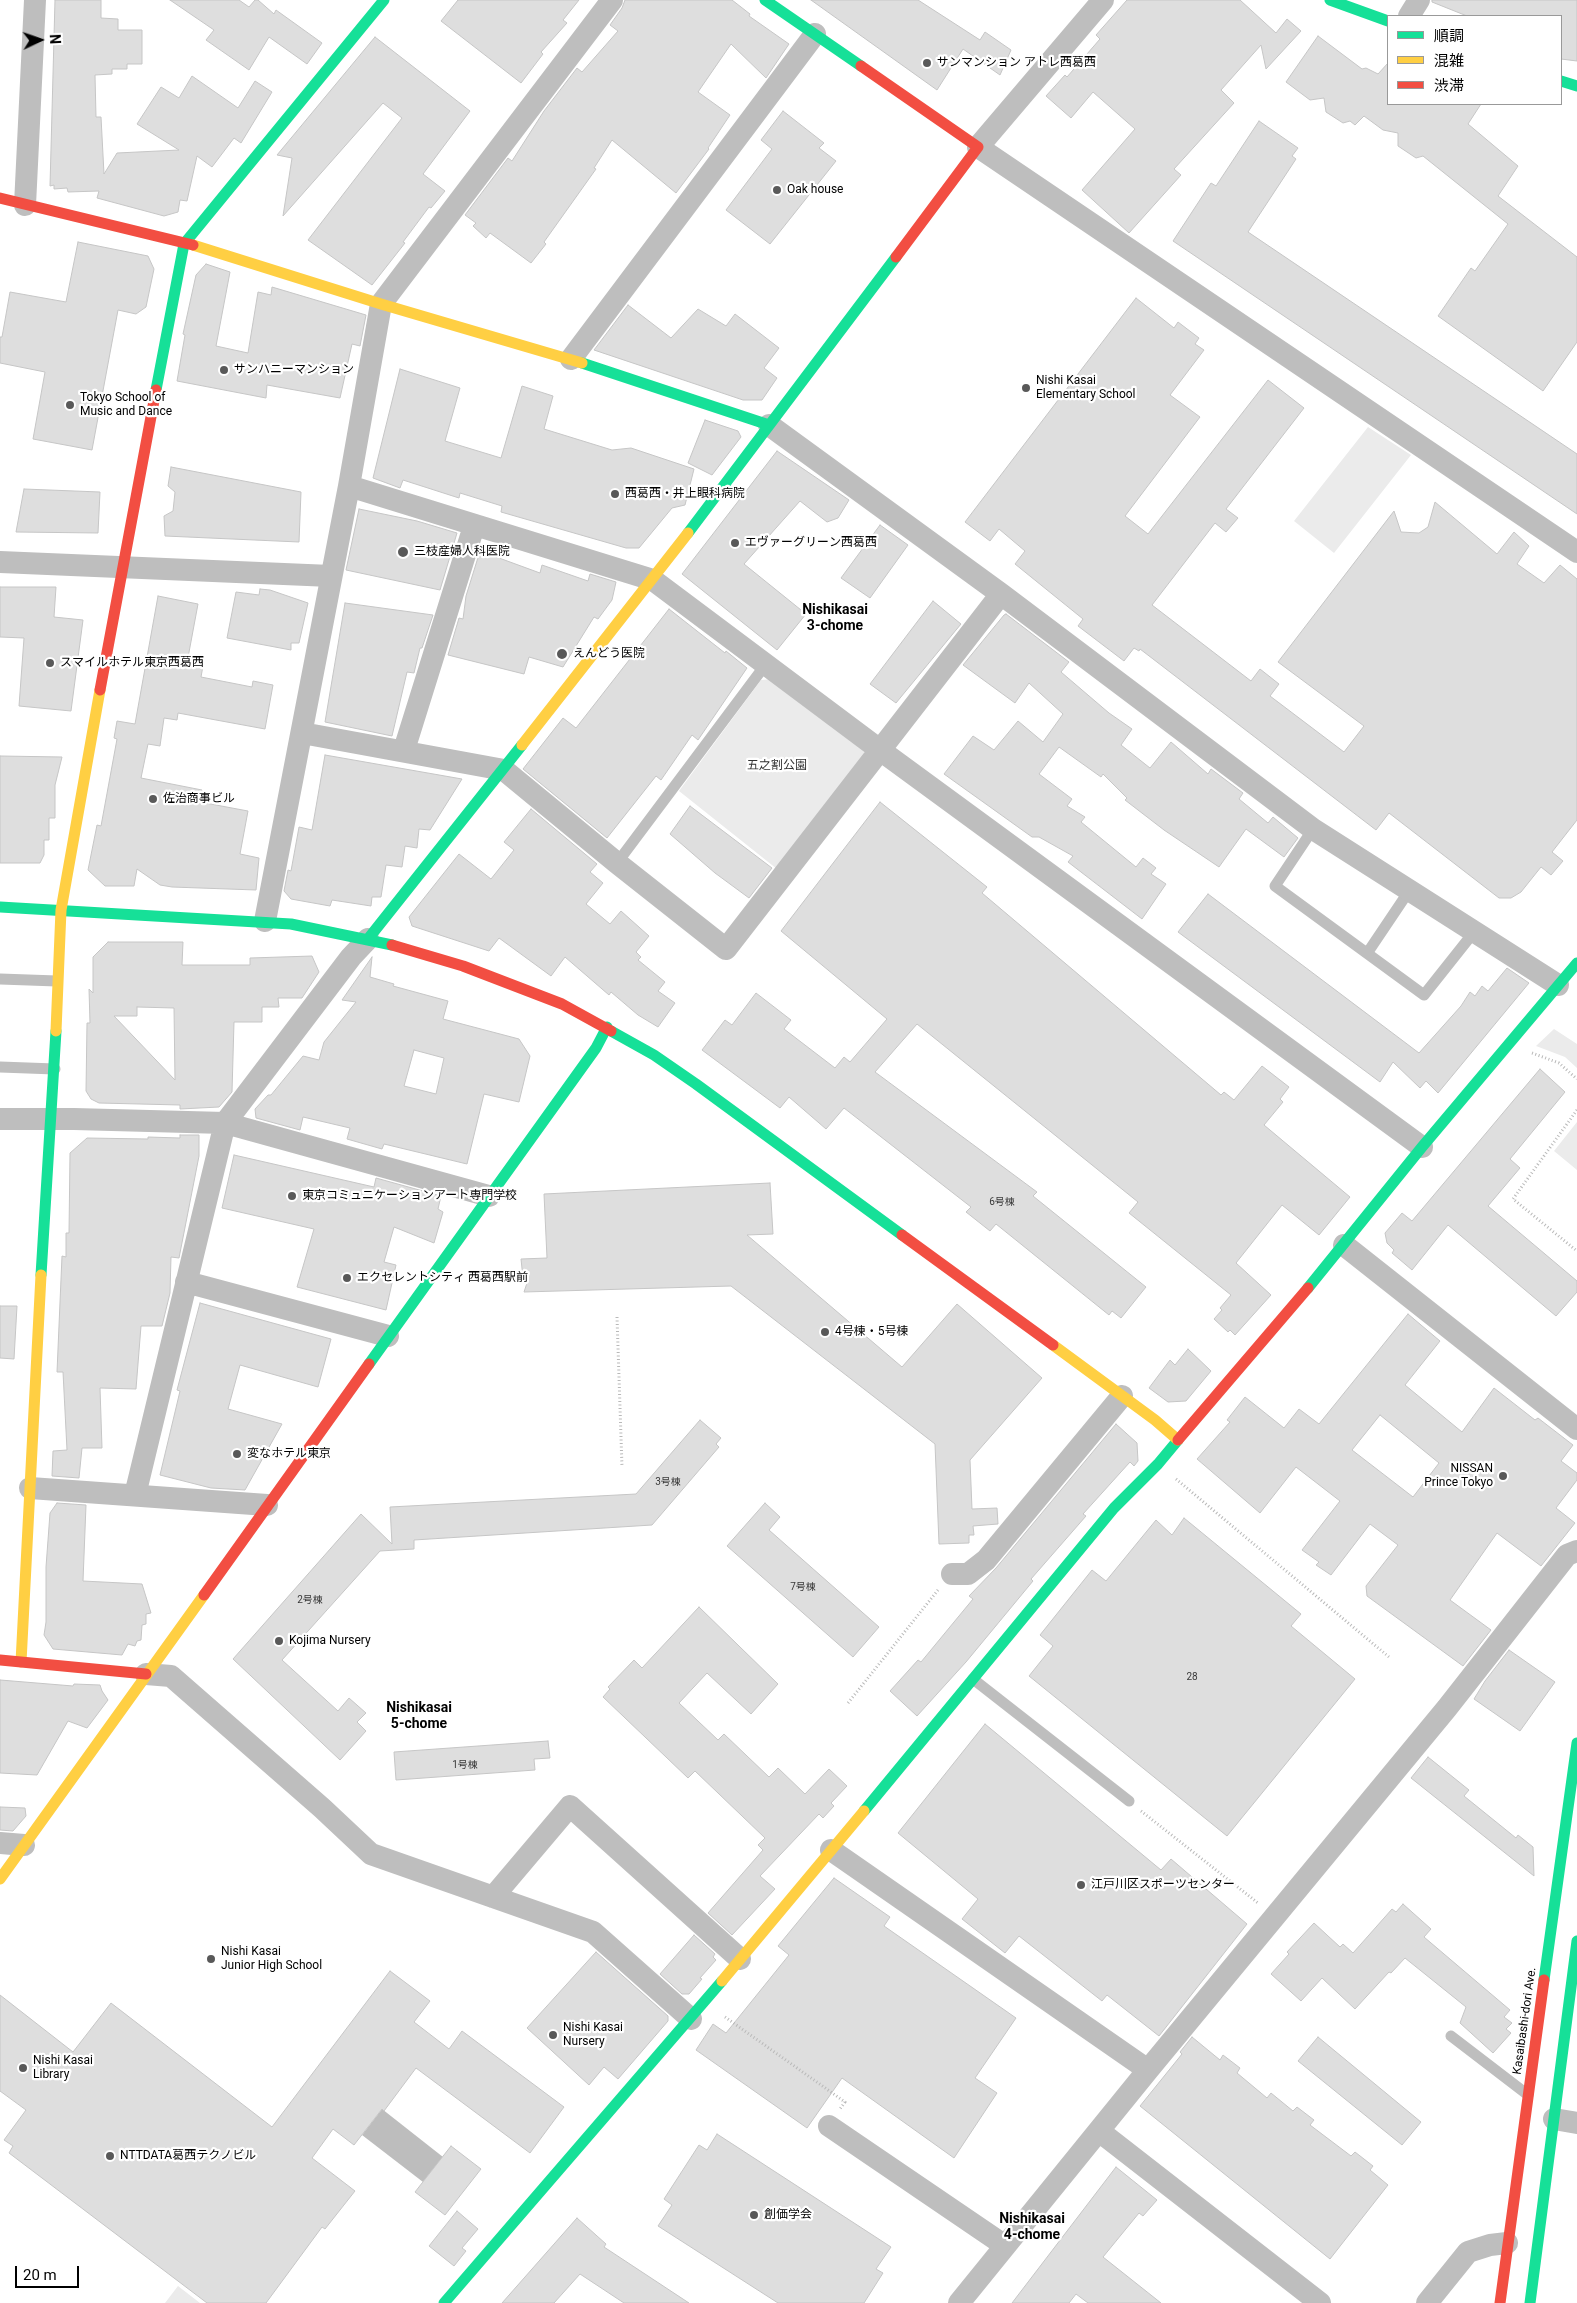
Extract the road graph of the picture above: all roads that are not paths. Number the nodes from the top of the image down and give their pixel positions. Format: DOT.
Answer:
graph roads {
  1 [pos="35,0"];
  2 [pos="384,0"];
  3 [pos="612,0"];
  4 [pos="765,0"];
  5 [pos="1103,0"];
  6 [pos="1330,0"];
  7 [pos="1419,0"];
  8 [pos="1410,15"];
  9 [pos="1387,21"];
  10 [pos="815,34"];
  11 [pos="1562,81"];
  12 [pos="1577,86"];
  13 [pos="978,147"];
  14 [pos="0,198"];
  15 [pos="25,205"];
  16 [pos="184,244"];
  17 [pos="381,304"];
  18 [pos="571,359"];
  19 [pos="769,425"];
  20 [pos="349,486"];
  21 [pos="474,526"];
  22 [pos="1577,552"];
  23 [pos="0,562"];
  24 [pos="123,567"];
  25 [pos="331,576"];
  26 [pos="653,580"];
  27 [pos="1001,594"];
  28 [pos="766,664"];
  29 [pos="302,732"];
  30 [pos="404,750"];
  31 [pos="880,750"];
  32 [pos="504,770"];
  33 [pos="1313,829"];
  34 [pos="617,863"];
  35 [pos="1409,891"];
  36 [pos="0,907"];
  37 [pos="61,910"];
  38 [pos="265,921"];
  39 [pos="1474,932"];
  40 [pos="368,939"];
  41 [pos="1368,952"];
  42 [pos="1577,962"];
  43 [pos="0,979"];
  44 [pos="57,981"];
  45 [pos="1558,985"];
  46 [pos="607,1027"];
  47 [pos="0,1067"];
  48 [pos="55,1069"];
  49 [pos="50,1119"];
  50 [pos="0,1120"];
  51 [pos="225,1123"];
  52 [pos="1422,1147"];
  53 [pos="488,1196"];
  54 [pos="1344,1245"];
  55 [pos="186,1282"];
  56 [pos="388,1336"];
  57 [pos="1122,1396"];
  58 [pos="1577,1429"];
  59 [pos="1178,1440"];
  60 [pos="30,1488"];
  61 [pos="135,1495"];
  62 [pos="267,1505"];
  63 [pos="1577,1551"];
  64 [pos="952,1574"];
  65 [pos="0,1660"];
  66 [pos="21,1662"];
  67 [pos="146,1674"];
  68 [pos="973,1679"];
  69 [pos="1577,1743"];
  70 [pos="1129,1801"];
  71 [pos="0,1843"];
  72 [pos="24,1845"];
  73 [pos="831,1850"];
  74 [pos="0,1879"];
  75 [pos="493,1897"];
  76 [pos="1577,1941"];
  77 [pos="740,1958"];
  78 [pos="691,2019"];
  79 [pos="1450,2036"];
  80 [pos="1148,2070"];
  81 [pos="1528,2095"];
  82 [pos="1554,2119"];
  83 [pos="1577,2123"];
  84 [pos="829,2126"];
  85 [pos="1099,2131"];
  86 [pos="1507,2243"];
  87 [pos="1004,2245"];
  88 [pos="967,2300"];
  89 [pos="444,2303"];
  90 [pos="1320,2303"];
  91 [pos="1427,2303"];
  92 [pos="1500,2303"];
  93 [pos="1530,2303"];
  1 -- 15 [label="street"];
  2 -- 16 [label="street"];
  3 -- 17 [label="street"];
  4 -- 10 [label="street"];
  5 -- 13 [label="street"];
  6 -- 9 [label="street"];
  7 -- 8 [label="street"];
  10 -- 13 [label="street"];
  10 -- 18 [label="street"];
  11 -- 12 [label="street"];
  13 -- 19 [label="street"];
  13 -- 22 [label="street"];
  14 -- 15 [label="street"];
  15 -- 16 [label="street"];
  16 -- 17 [label="street"];
  16 -- 24 [label="street"];
  17 -- 18 [label="street"];
  17 -- 20 [label="street"];
  18 -- 19 [label="street"];
  19 -- 26 [label="street"];
  19 -- 27 [label="street"];
  20 -- 21 [label="street"];
  20 -- 25 [label="street"];
  21 -- 26 [label="street"];
  21 -- 30 [label="street"];
  23 -- 24 [label="street"];
  24 -- 25 [label="street"];
  24 -- 37 [label="street"];
  25 -- 29 [label="street"];
  26 -- 28 [label="street"];
  26 -- 32 [label="street"];
  27 -- 31 [label="street"];
  27 -- 33 [label="street"];
  28 -- 31 [label="street"];
  28 -- 34 [label="lane"];
  29 -- 30 [label="street"];
  29 -- 38 [label="street"];
  30 -- 32 [label="street"];
  31 -- 34 [label="street"];
  31 -- 52 [label="street"];
  32 -- 34 [label="street"];
  32 -- 40 [label="street"];
  33 -- 35 [label="street"];
  33 -- 41 [label="lane"];
  35 -- 39 [label="street"];
  35 -- 41 [label="lane"];
  36 -- 37 [label="street"];
  37 -- 38 [label="street"];
  37 -- 44 [label="street"];
  38 -- 40 [label="street"];
  39 -- 41 [label="lane"];
  39 -- 45 [label="street"];
  40 -- 46 [label="street"];
  40 -- 51 [label="street"];
  42 -- 45 [label="street"];
  43 -- 44 [label="lane"];
  44 -- 48 [label="street"];
  45 -- 52 [label="street"];
  46 -- 53 [label="street"];
  46 -- 57 [label="street"];
  47 -- 48 [label="lane"];
  48 -- 49 [label="street"];
  49 -- 50 [label="street"];
  49 -- 51 [label="street"];
  49 -- 60 [label="street"];
  51 -- 53 [label="street"];
  51 -- 55 [label="street"];
  52 -- 54 [label="street"];
  53 -- 56 [label="street"];
  54 -- 58 [label="street"];
  54 -- 59 [label="street"];
  55 -- 56 [label="street"];
  55 -- 61 [label="street"];
  56 -- 62 [label="street"];
  57 -- 59 [label="street"];
  57 -- 64 [label="street"];
  59 -- 68 [label="street"];
  60 -- 61 [label="street"];
  60 -- 66 [label="street"];
  61 -- 62 [label="street"];
  62 -- 67 [label="street"];
  63 -- 80 [label="street"];
  65 -- 66 [label="street"];
  66 -- 67 [label="street"];
  67 -- 72 [label="street"];
  67 -- 75 [label="street"];
  68 -- 70 [label="lane"];
  68 -- 73 [label="street"];
  69 -- 81 [label="street, Kasaibashi-dori Ave."];
  71 -- 72 [label="street"];
  72 -- 74 [label="street"];
  73 -- 77 [label="street"];
  73 -- 80 [label="street"];
  75 -- 77 [label="street"];
  75 -- 78 [label="street"];
  76 -- 82 [label="street"];
  77 -- 78 [label="street"];
  78 -- 89 [label="street"];
  79 -- 81 [label="lane"];
  80 -- 85 [label="street"];
  81 -- 86 [label="street, Kasaibashi-dori Ave."];
  82 -- 83 [label="street"];
  82 -- 93 [label="street"];
  84 -- 87 [label="street"];
  85 -- 87 [label="street"];
  85 -- 90 [label="street"];
  86 -- 91 [label="street"];
  86 -- 92 [label="street, Kasaibashi-dori Ave."];
  87 -- 88 [label="street"];
}
